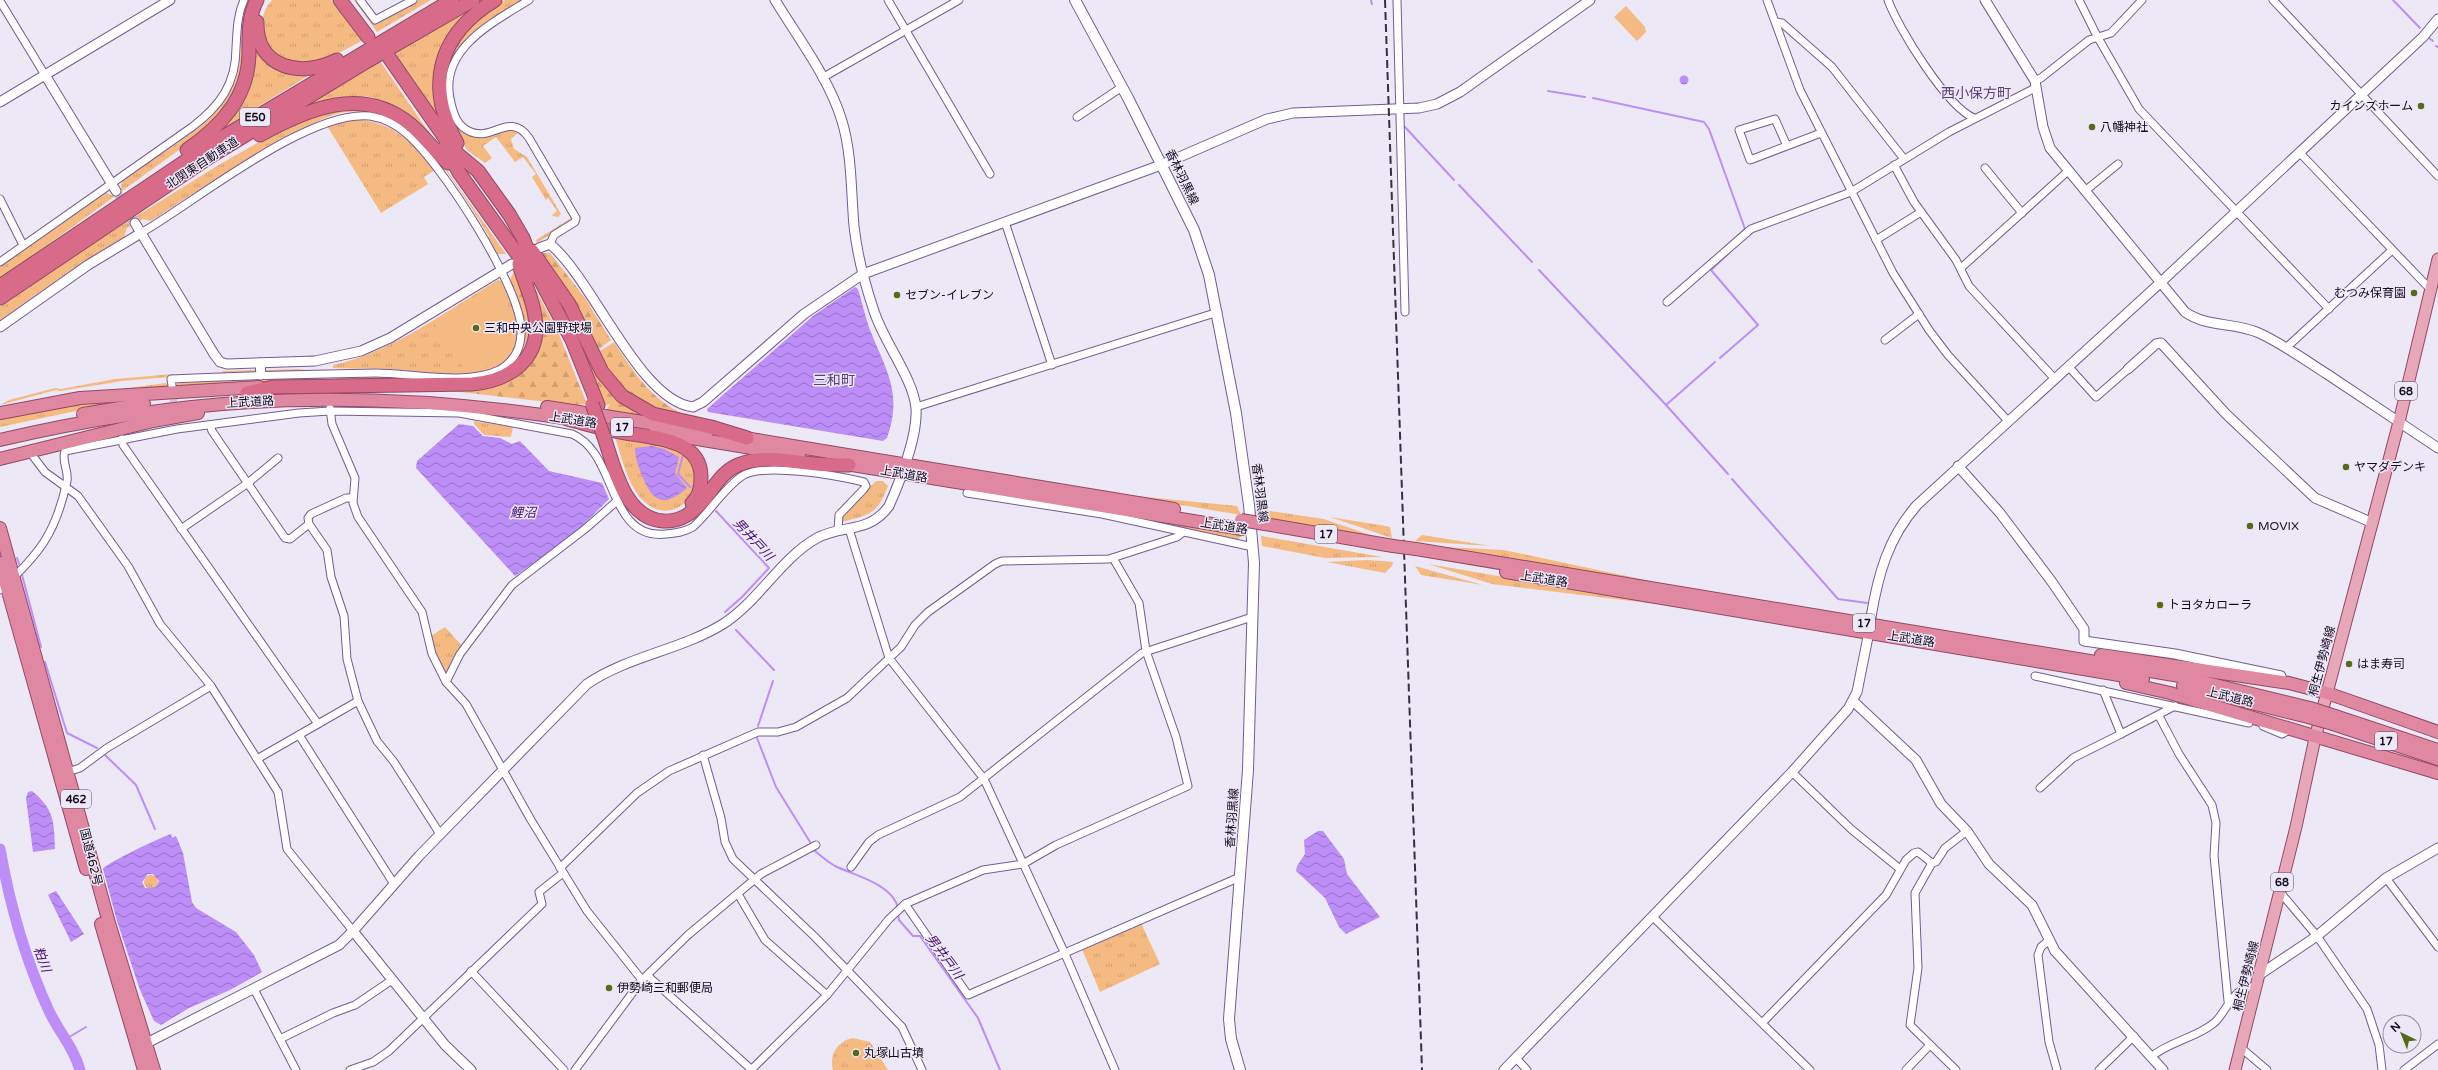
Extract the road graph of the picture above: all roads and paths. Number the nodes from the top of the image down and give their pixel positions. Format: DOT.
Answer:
graph roads {
  1 [pos="170,0"];
  2 [pos="244,0"];
  3 [pos="257,0"];
  4 [pos="265,0"];
  5 [pos="340,0"];
  6 [pos="348,0"];
  7 [pos="360,0"];
  8 [pos="413,0"];
  9 [pos="451,0"];
  10 [pos="473,0"];
  11 [pos="495,0"];
  12 [pos="529,0"];
  13 [pos="775,0"];
  14 [pos="888,0"];
  15 [pos="959,0"];
  16 [pos="1075,0"];
  17 [pos="1397,0"];
  18 [pos="1590,0"];
  19 [pos="1767,0"];
  20 [pos="1888,0"];
  21 [pos="1985,0"];
  22 [pos="2079,0"];
  23 [pos="2142,0"];
  24 [pos="2273,0"];
  25 [pos="0,1"];
  26 [pos="2438,19"];
  27 [pos="1776,22"];
  28 [pos="906,29"];
  29 [pos="2097,36"];
  30 [pos="45,75"];
  31 [pos="822,78"];
  32 [pos="2035,84"];
  33 [pos="1122,87"];
  34 [pos="2361,94"];
  35 [pos="0,102"];
  36 [pos="1398,109"];
  37 [pos="1077,117"];
  38 [pos="1974,118"];
  39 [pos="1821,133"];
  40 [pos="1787,146"];
  41 [pos="2299,152"];
  42 [pos="1904,159"];
  43 [pos="472,164"];
  44 [pos="1161,164"];
  45 [pos="2118,164"];
  46 [pos="1894,165"];
  47 [pos="1985,168"];
  48 [pos="2068,171"];
  49 [pos="460,174"];
  50 [pos="990,174"];
  51 [pos="2438,176"];
  52 [pos="114,187"];
  53 [pos="2085,191"];
  54 [pos="1850,192"];
  55 [pos="0,199"];
  56 [pos="138,204"];
  57 [pos="2236,210"];
  58 [pos="1921,212"];
  59 [pos="2022,213"];
  60 [pos="1005,222"];
  61 [pos="135,223"];
  62 [pos="141,233"];
  63 [pos="523,238"];
  64 [pos="1876,240"];
  65 [pos="63,241"];
  66 [pos="550,244"];
  67 [pos="23,245"];
  68 [pos="539,248"];
  69 [pos="2391,251"];
  70 [pos="514,258"];
  71 [pos="2438,259"];
  72 [pos="0,262"];
  73 [pos="1961,268"];
  74 [pos="501,271"];
  75 [pos="863,274"];
  76 [pos="2160,283"];
  77 [pos="0,286"];
  78 [pos="2430,289"];
  79 [pos="0,298"];
  80 [pos="1667,302"];
  81 [pos="2328,309"];
  82 [pos="1218,312"];
  83 [pos="1405,312"];
  84 [pos="1919,314"];
  85 [pos="0,327"];
  86 [pos="1885,340"];
  87 [pos="2286,348"];
  88 [pos="260,363"];
  89 [pos="1052,365"];
  90 [pos="2068,366"];
  91 [pos="2128,369"];
  92 [pos="261,375"];
  93 [pos="2054,378"];
  94 [pos="172,386"];
  95 [pos="273,387"];
  96 [pos="302,391"];
  97 [pos="247,393"];
  98 [pos="288,399"];
  99 [pos="595,405"];
  100 [pos="330,407"];
  101 [pos="916,407"];
  102 [pos="0,413"];
  103 [pos="567,418"];
  104 [pos="2008,421"];
  105 [pos="2399,422"];
  106 [pos="210,425"];
  107 [pos="0,432"];
  108 [pos="607,437"];
  109 [pos="747,438"];
  110 [pos="122,439"];
  111 [pos="0,440"];
  112 [pos="2438,448"];
  113 [pos="29,451"];
  114 [pos="278,458"];
  115 [pos="0,459"];
  116 [pos="849,465"];
  117 [pos="1958,466"];
  118 [pos="902,469"];
  119 [pos="248,483"];
  120 [pos="66,486"];
  121 [pos="987,491"];
  122 [pos="967,493"];
  123 [pos="352,498"];
  124 [pos="617,501"];
  125 [pos="1063,503"];
  126 [pos="2373,522"];
  127 [pos="309,524"];
  128 [pos="1242,524"];
  129 [pos="0,528"];
  130 [pos="182,529"];
  131 [pos="849,529"];
  132 [pos="838,530"];
  133 [pos="1182,533"];
  134 [pos="1253,547"];
  135 [pos="1113,558"];
  136 [pos="0,563"];
  137 [pos="7,584"];
  138 [pos="1252,617"];
  139 [pos="1871,617"];
  140 [pos="1868,637"];
  141 [pos="2000,650"];
  142 [pos="1146,651"];
  143 [pos="889,658"];
  144 [pos="2035,676"];
  145 [pos="446,682"];
  146 [pos="2289,682"];
  147 [pos="211,686"];
  148 [pos="2103,690"];
  149 [pos="2327,693"];
  150 [pos="358,701"];
  151 [pos="1853,701"];
  152 [pos="2175,706"];
  153 [pos="2159,716"];
  154 [pos="2334,720"];
  155 [pos="318,724"];
  156 [pos="2291,729"];
  157 [pos="2438,732"];
  158 [pos="2121,734"];
  159 [pos="299,735"];
  160 [pos="2315,738"];
  161 [pos="2438,750"];
  162 [pos="703,755"];
  163 [pos="257,759"];
  164 [pos="2438,759"];
  165 [pos="503,771"];
  166 [pos="1792,772"];
  167 [pos="64,773"];
  168 [pos="2438,773"];
  169 [pos="984,778"];
  170 [pos="2040,788"];
  171 [pos="1967,830"];
  172 [pos="440,834"];
  173 [pos="816,845"];
  174 [pos="2438,848"];
  175 [pos="1932,863"];
  176 [pos="1023,864"];
  177 [pos="851,867"];
  178 [pos="1900,869"];
  179 [pos="562,870"];
  180 [pos="1240,877"];
  181 [pos="2386,878"];
  182 [pos="754,879"];
  183 [pos="394,884"];
  184 [pos="2280,892"];
  185 [pos="738,894"];
  186 [pos="905,904"];
  187 [pos="1653,917"];
  188 [pos="353,932"];
  189 [pos="2317,936"];
  190 [pos="2048,941"];
  191 [pos="2438,947"];
  192 [pos="1065,954"];
  193 [pos="471,971"];
  194 [pos="847,971"];
  195 [pos="2259,975"];
  196 [pos="645,978"];
  197 [pos="392,980"];
  198 [pos="2256,987"];
  199 [pos="254,989"];
  200 [pos="827,995"];
  201 [pos="2228,1001"];
  202 [pos="423,1018"];
  203 [pos="1763,1022"];
  204 [pos="2134,1036"];
  205 [pos="280,1039"];
  206 [pos="2438,1044"];
  207 [pos="1930,1045"];
  208 [pos="141,1046"];
  209 [pos="2240,1047"];
  210 [pos="2151,1057"];
  211 [pos="1516,1058"];
  212 [pos="144,1070"];
  213 [pos="154,1070"];
  214 [pos="296,1070"];
  215 [pos="350,1070"];
  216 [pos="471,1070"];
  217 [pos="564,1070"];
  218 [pos="574,1070"];
  219 [pos="752,1070"];
  220 [pos="922,1070"];
  221 [pos="1115,1070"];
  222 [pos="1240,1070"];
  223 [pos="1504,1070"];
  224 [pos="1527,1070"];
  225 [pos="1810,1070"];
  226 [pos="1906,1070"];
  227 [pos="1956,1070"];
  228 [pos="2057,1070"];
  229 [pos="2098,1070"];
  230 [pos="2163,1070"];
  231 [pos="2234,1070"];
  232 [pos="2267,1070"];
  233 [pos="2382,1070"];
  234 [pos="2404,1070"];
  1 -- 30 [label="street"];
  2 -- 52 [label="street"];
  3 -- 65 [label="highway"];
  4 -- 9 [label="highway"];
  5 -- 6 [label="highway"];
  7 -- 8 [label="street"];
  9 -- 65 [label="highway, 北関東自動車道 / E50"];
  10 -- 56 [label="highway, 北関東自動車道 / E50"];
  11 -- 43 [label="highway"];
  12 -- 66 [label="street"];
  13 -- 31 [label="street"];
  14 -- 28 [label="street"];
  15 -- 28 [label="street"];
  16 -- 33 [label="main road, 香林羽黒線"];
  17 -- 36 [label="street"];
  18 -- 36 [label="street"];
  19 -- 27 [label="street"];
  20 -- 38 [label="street"];
  21 -- 32 [label="street"];
  22 -- 29 [label="street"];
  23 -- 29 [label="street"];
  24 -- 34 [label="street"];
  25 -- 30 [label="street"];
  26 -- 34 [label="street"];
  27 -- 39 [label="street"];
  27 -- 42 [label="street"];
  28 -- 31 [label="street"];
  28 -- 50 [label="street"];
  29 -- 32 [label="street"];
  29 -- 57 [label="street"];
  30 -- 35 [label="street"];
  30 -- 52 [label="street"];
  31 -- 75 [label="street"];
  32 -- 38 [label="street"];
  32 -- 48 [label="street"];
  33 -- 37 [label="street"];
  33 -- 44 [label="main road, 香林羽黒線"];
  34 -- 41 [label="street"];
  34 -- 51 [label="street"];
  36 -- 44 [label="street"];
  36 -- 83 [label="street"];
  38 -- 42 [label="street"];
  39 -- 40 [label="street"];
  39 -- 54 [label="street"];
  40 -- 40 [label="street"];
  41 -- 57 [label="street"];
  41 -- 69 [label="street"];
  42 -- 46 [label="street"];
  43 -- 49 [label="highway"];
  43 -- 63 [label="highway"];
  44 -- 60 [label="street"];
  44 -- 82 [label="main road, 香林羽黒線"];
  45 -- 53 [label="street"];
  46 -- 54 [label="street"];
  46 -- 58 [label="street"];
  47 -- 59 [label="street"];
  48 -- 53 [label="street"];
  48 -- 59 [label="street"];
  49 -- 56 [label="highway"];
  49 -- 70 [label="highway"];
  52 -- 67 [label="street"];
  53 -- 76 [label="street"];
  54 -- 64 [label="street"];
  54 -- 80 [label="street"];
  55 -- 67 [label="street"];
  56 -- 79 [label="highway, 北関東自動車道 / E50"];
  57 -- 76 [label="street"];
  57 -- 81 [label="street"];
  58 -- 64 [label="street"];
  58 -- 73 [label="street"];
  59 -- 73 [label="street"];
  60 -- 75 [label="street"];
  60 -- 89 [label="street"];
  61 -- 62 [label="street"];
  62 -- 74 [label="street"];
  62 -- 85 [label="street"];
  62 -- 88 [label="street"];
  63 -- 99 [label="highway"];
  63 -- 109 [label="highway"];
  64 -- 84 [label="street"];
  65 -- 77 [label="highway, 北関東自動車道 / E50"];
  66 -- 68 [label="street"];
  66 -- 75 [label="street"];
  67 -- 72 [label="street"];
  69 -- 78 [label="street"];
  69 -- 81 [label="street"];
  70 -- 74 [label="street"];
  70 -- 95 [label="highway"];
  70 -- 99 [label="highway"];
  71 -- 78 [label="main road, 桐生伊勢崎線 / 68"];
  73 -- 93 [label="street"];
  74 -- 88 [label="street"];
  74 -- 92 [label="street"];
  75 -- 101 [label="street"];
  76 -- 87 [label="street"];
  76 -- 90 [label="street"];
  78 -- 105 [label="main road, 桐生伊勢崎線 / 68"];
  81 -- 87 [label="street"];
  82 -- 89 [label="street"];
  82 -- 134 [label="main road, 香林羽黒線"];
  84 -- 86 [label="street"];
  84 -- 104 [label="street"];
  87 -- 105 [label="street"];
  88 -- 92 [label="street"];
  89 -- 101 [label="street"];
  90 -- 91 [label="street"];
  90 -- 93 [label="street"];
  91 -- 126 [label="street"];
  92 -- 94 [label="street"];
  93 -- 104 [label="street"];
  95 -- 96 [label="highway"];
  95 -- 97 [label="highway"];
  95 -- 102 [label="highway"];
  96 -- 97 [label="highway, 上武道路 / 17"];
  96 -- 109 [label="highway, 上武道路 / 17"];
  97 -- 107 [label="highway, 上武道路 / 17"];
  98 -- 103 [label="highway, 上武道路 / 17"];
  98 -- 111 [label="highway, 上武道路 / 17"];
  98 -- 113 [label="highway"];
  99 -- 108 [label="highway, bridge"];
  100 -- 106 [label="street"];
  100 -- 123 [label="street"];
  100 -- 124 [label="street"];
  101 -- 118 [label="street"];
  103 -- 108 [label="highway"];
  103 -- 116 [label="highway, 上武道路 / 17"];
  104 -- 117 [label="street"];
  105 -- 112 [label="street"];
  105 -- 126 [label="main road, 桐生伊勢崎線 / 68"];
  106 -- 110 [label="street"];
  106 -- 119 [label="street"];
  108 -- 116 [label="highway"];
  109 -- 118 [label="highway, 上武道路 / 17"];
  110 -- 120 [label="street"];
  110 -- 130 [label="street"];
  113 -- 115 [label="highway"];
  113 -- 120 [label="street"];
  114 -- 119 [label="street"];
  116 -- 118 [label="highway, 上武道路 / 17"];
  117 -- 139 [label="street"];
  117 -- 146 [label="street"];
  118 -- 121 [label="highway, 上武道路 / 17"];
  118 -- 128 [label="highway, 上武道路 / 17"];
  118 -- 131 [label="street"];
  119 -- 127 [label="street"];
  119 -- 130 [label="street"];
  120 -- 137 [label="street"];
  120 -- 147 [label="street"];
  121 -- 122 [label="street"];
  121 -- 125 [label="highway, 上武道路 / 17"];
  123 -- 127 [label="street"];
  123 -- 145 [label="street"];
  124 -- 132 [label="street"];
  124 -- 145 [label="street"];
  125 -- 128 [label="highway, 上武道路 / 17"];
  125 -- 133 [label="street"];
  126 -- 149 [label="main road, 桐生伊勢崎線 / 68"];
  127 -- 150 [label="street"];
  128 -- 141 [label="highway, 上武道路 / 17, bridge"];
  129 -- 137 [label="highway, 国道462号 / 462"];
  130 -- 155 [label="street"];
  131 -- 132 [label="street"];
  131 -- 143 [label="street"];
  132 -- 165 [label="street"];
  133 -- 134 [label="street"];
  133 -- 135 [label="street"];
  134 -- 138 [label="main road, 香林羽黒線"];
  135 -- 142 [label="street"];
  135 -- 143 [label="street"];
  136 -- 137 [label="highway, 国道462号 / 462"];
  137 -- 167 [label="highway, 国道462号 / 462"];
  138 -- 142 [label="street"];
  138 -- 180 [label="main road, 香林羽黒線"];
  140 -- 151 [label="street"];
  141 -- 146 [label="highway"];
  141 -- 154 [label="highway, 上武道路 / 17, bridge"];
  141 -- 156 [label="highway"];
  142 -- 169 [label="street"];
  142 -- 176 [label="street"];
  143 -- 162 [label="street"];
  143 -- 169 [label="street"];
  144 -- 148 [label="street"];
  145 -- 165 [label="street"];
  146 -- 149 [label="highway"];
  147 -- 163 [label="street"];
  147 -- 167 [label="street"];
  148 -- 152 [label="street"];
  148 -- 158 [label="street"];
  149 -- 157 [label="highway"];
  149 -- 160 [label="main road, 桐生伊勢崎線 / 68"];
  150 -- 155 [label="street"];
  150 -- 172 [label="street"];
  151 -- 166 [label="street"];
  151 -- 171 [label="street"];
  152 -- 153 [label="street"];
  152 -- 156 [label="street"];
  153 -- 158 [label="street"];
  153 -- 201 [label="street"];
  154 -- 161 [label="highway, 上武道路 / 17"];
  154 -- 164 [label="highway, 上武道路 / 17"];
  155 -- 159 [label="street"];
  156 -- 160 [label="highway"];
  158 -- 170 [label="street"];
  159 -- 163 [label="street"];
  159 -- 183 [label="street"];
  160 -- 168 [label="highway"];
  160 -- 184 [label="main road, 桐生伊勢崎線 / 68"];
  162 -- 179 [label="street"];
  162 -- 182 [label="street"];
  163 -- 188 [label="street"];
  165 -- 172 [label="street"];
  165 -- 179 [label="street"];
  166 -- 178 [label="street"];
  166 -- 187 [label="street"];
  167 -- 208 [label="highway, 国道462号 / 462"];
  169 -- 176 [label="street"];
  169 -- 177 [label="street"];
  171 -- 175 [label="street"];
  171 -- 190 [label="street"];
  172 -- 183 [label="street"];
  173 -- 182 [label="street"];
  174 -- 181 [label="street"];
  175 -- 178 [label="street"];
  175 -- 207 [label="street"];
  176 -- 186 [label="street"];
  176 -- 192 [label="street"];
  178 -- 203 [label="street"];
  179 -- 193 [label="street"];
  179 -- 196 [label="street"];
  180 -- 192 [label="street"];
  180 -- 222 [label="main road, 香林羽黒線"];
  181 -- 189 [label="street"];
  181 -- 191 [label="street"];
  182 -- 185 [label="street"];
  182 -- 194 [label="street"];
  183 -- 188 [label="street"];
  184 -- 189 [label="street"];
  184 -- 195 [label="main road, 桐生伊勢崎線 / 68"];
  185 -- 196 [label="street"];
  185 -- 200 [label="street"];
  186 -- 192 [label="street"];
  186 -- 194 [label="street"];
  187 -- 203 [label="street"];
  187 -- 211 [label="street"];
  188 -- 197 [label="street"];
  188 -- 199 [label="street"];
  189 -- 195 [label="street"];
  189 -- 233 [label="street"];
  190 -- 204 [label="street"];
  190 -- 228 [label="street"];
  192 -- 221 [label="street"];
  193 -- 202 [label="street"];
  193 -- 217 [label="street"];
  194 -- 200 [label="street"];
  194 -- 220 [label="street"];
  195 -- 198 [label="main road, 桐生伊勢崎線 / 68"];
  196 -- 218 [label="street"];
  196 -- 219 [label="street"];
  197 -- 202 [label="street"];
  197 -- 205 [label="street"];
  198 -- 201 [label="street"];
  198 -- 209 [label="main road, 桐生伊勢崎線 / 68"];
  199 -- 205 [label="street"];
  199 -- 208 [label="street"];
  200 -- 219 [label="street"];
  201 -- 210 [label="street"];
  202 -- 215 [label="street"];
  202 -- 216 [label="street"];
  203 -- 225 [label="street"];
  204 -- 210 [label="street"];
  204 -- 229 [label="street"];
  205 -- 214 [label="street"];
  206 -- 234 [label="street"];
  207 -- 226 [label="street"];
  207 -- 227 [label="street"];
  208 -- 212 [label="highway, 国道462号 / 462"];
  208 -- 213 [label="highway, 国道462号 / 462"];
  209 -- 231 [label="main road, 桐生伊勢崎線 / 68"];
  209 -- 232 [label="street"];
  210 -- 230 [label="street"];
  211 -- 223 [label="street"];
  211 -- 224 [label="street"];
}
